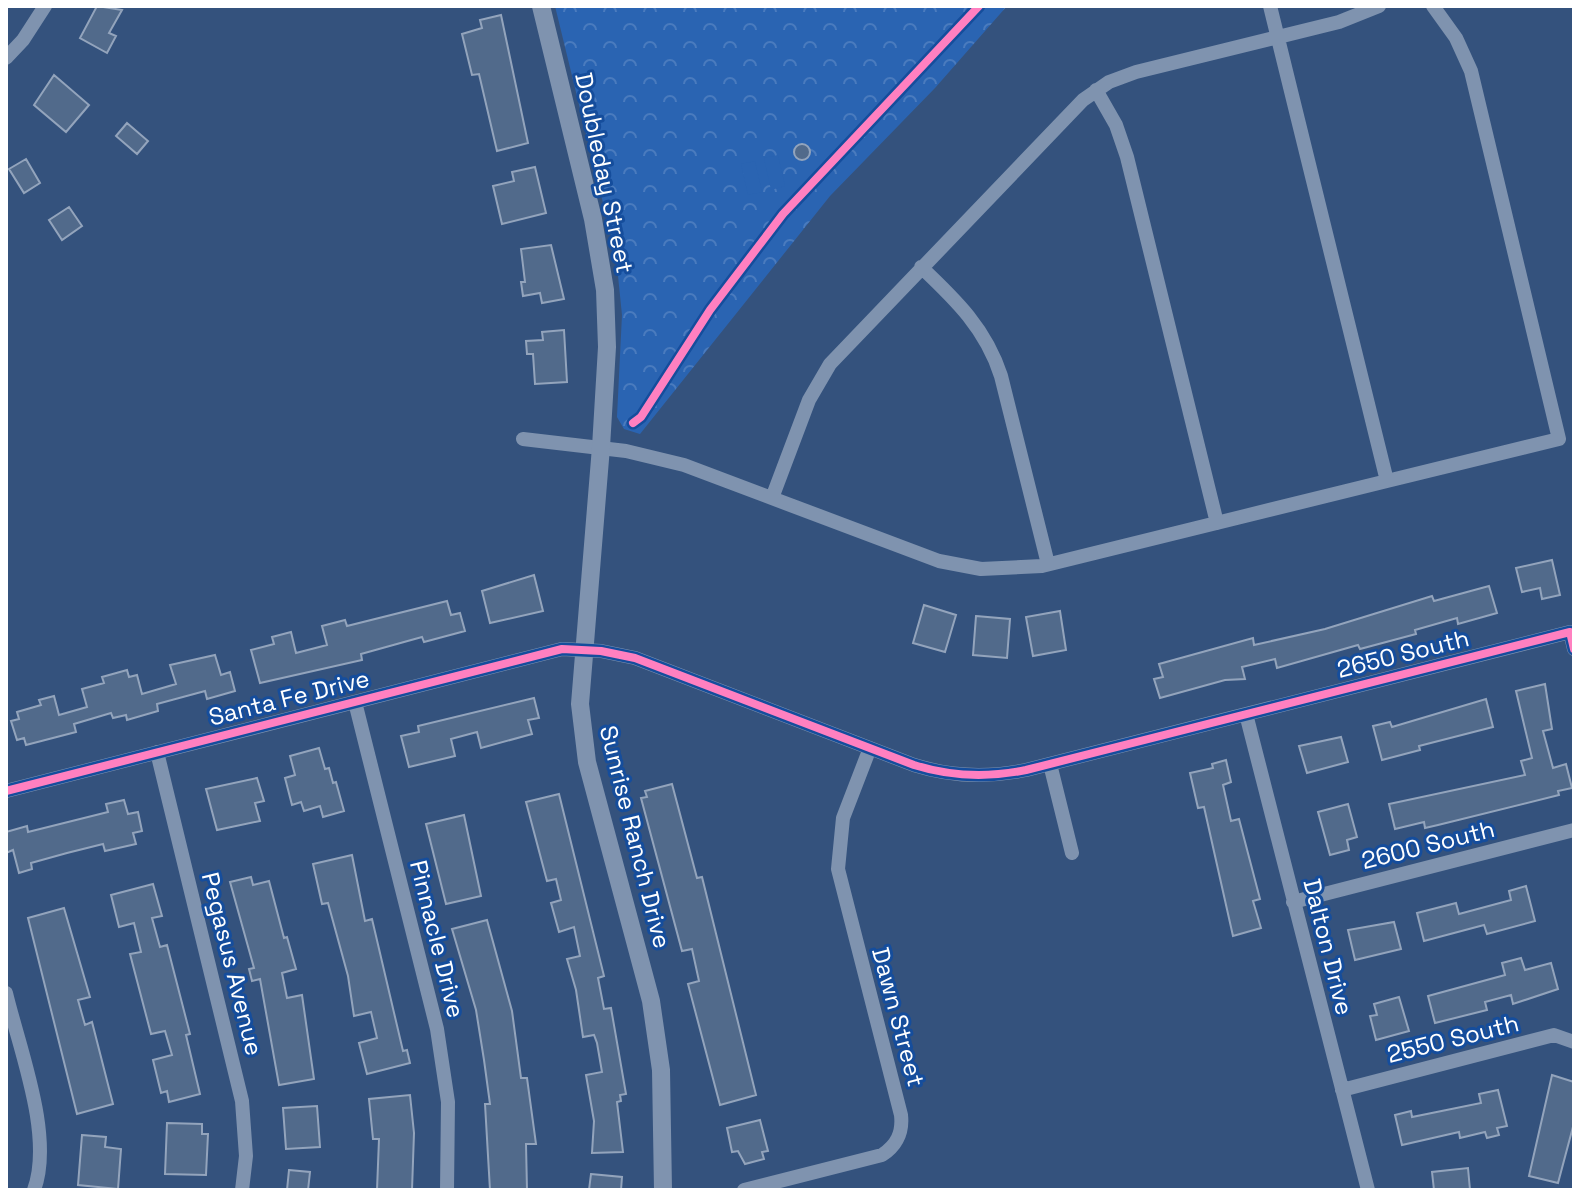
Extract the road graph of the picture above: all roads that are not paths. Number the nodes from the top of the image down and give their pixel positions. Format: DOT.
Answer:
graph roads {
  1 [pos="45,6"];
  2 [pos="541,6"];
  3 [pos="1270,6"];
  4 [pos="1379,6"];
  5 [pos="1433,6"];
  6 [pos="1277,37"];
  7 [pos="6,58"];
  8 [pos="1096,90"];
  9 [pos="921,267"];
  10 [pos="1574,435"];
  11 [pos="523,439"];
  12 [pos="1559,439"];
  13 [pos="601,447"];
  14 [pos="1387,481"];
  15 [pos="772,498"];
  16 [pos="1217,523"];
  17 [pos="1048,564"];
  18 [pos="582,649"];
  19 [pos="1574,649"];
  20 [pos="355,702"];
  21 [pos="1246,714"];
  22 [pos="870,748"];
  23 [pos="157,752"];
  24 [pos="1050,764"];
  25 [pos="6,791"];
  26 [pos="1574,830"];
  27 [pos="1072,853"];
  28 [pos="1293,902"];
  29 [pos="6,993"];
  30 [pos="1574,1042"];
  31 [pos="1342,1090"];
  32 [pos="34,1190"];
  33 [pos="242,1190"];
  34 [pos="447,1190"];
  35 [pos="663,1190"];
  36 [pos="669,1190"];
  37 [pos="744,1190"];
  38 [pos="1368,1190"];
  1 -- 7 [label="street"];
  2 -- 13 [label="street, Doubleday Street"];
  3 -- 6 [label="street"];
  4 -- 6 [label="street"];
  5 -- 12 [label="street"];
  6 -- 8 [label="street"];
  6 -- 14 [label="street"];
  8 -- 9 [label="street"];
  8 -- 16 [label="street"];
  9 -- 15 [label="street"];
  9 -- 17 [label="street"];
  10 -- 12 [label="street"];
  11 -- 13 [label="street"];
  12 -- 14 [label="street"];
  13 -- 15 [label="street"];
  13 -- 18 [label="street, Sunrise Ranch Drive"];
  14 -- 16 [label="street"];
  15 -- 17 [label="street"];
  16 -- 17 [label="street"];
  18 -- 20 [label="street, Santa Fe Drive"];
  18 -- 22 [label="street, Santa Fe Drive"];
  18 -- 35 [label="street, Sunrise Ranch Drive"];
  19 -- 21 [label="street, 2650 South"];
  20 -- 23 [label="street, Santa Fe Drive"];
  20 -- 34 [label="street, Pinnacle Drive"];
  21 -- 24 [label="street, 2650 South"];
  21 -- 28 [label="street, Dalton Drive"];
  22 -- 24 [label="street, 2650 South"];
  22 -- 37 [label="street, Dawn Street"];
  23 -- 25 [label="street, Santa Fe Drive"];
  23 -- 33 [label="street, Pegasus Avenue"];
  24 -- 27 [label="street"];
  26 -- 28 [label="street, 2600 South"];
  28 -- 31 [label="street, Dalton Drive"];
  29 -- 32 [label="street"];
  30 -- 31 [label="street, 2550 South"];
  31 -- 38 [label="street, Dalton Drive"];
  35 -- 36 [label="street"];
}
